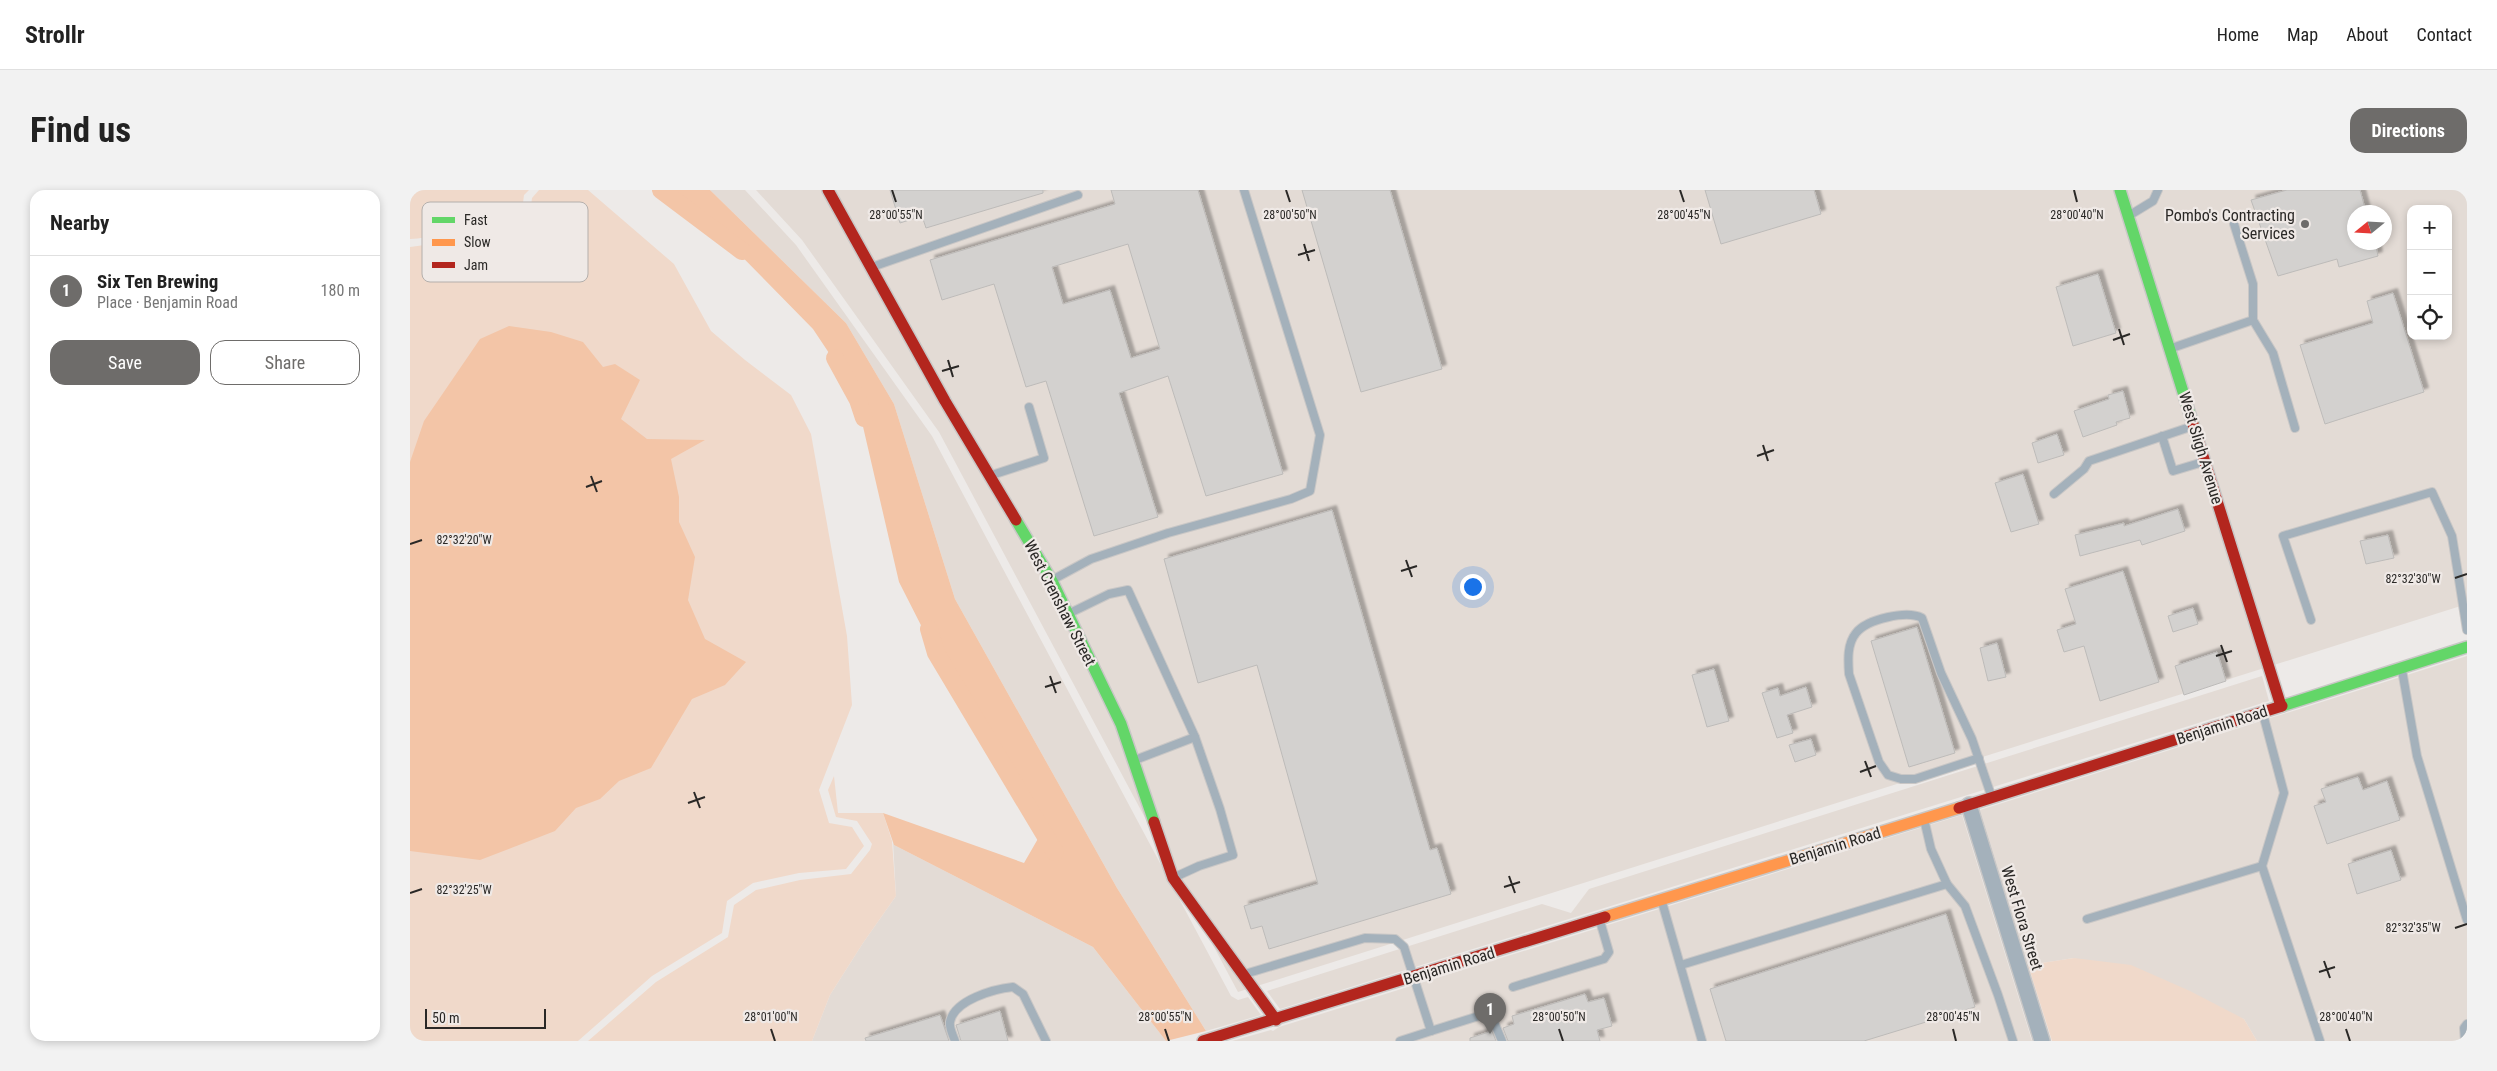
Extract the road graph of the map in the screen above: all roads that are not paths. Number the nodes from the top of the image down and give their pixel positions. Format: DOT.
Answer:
graph roads {
  1 [pos="828,190"];
  2 [pos="1244,190"];
  3 [pos="2120,190"];
  4 [pos="2158,190"];
  5 [pos="1078,195"];
  6 [pos="2128,216"];
  7 [pos="2234,224"];
  8 [pos="870,267"];
  9 [pos="2253,320"];
  10 [pos="2170,348"];
  11 [pos="1029,407"];
  12 [pos="2194,426"];
  13 [pos="2295,428"];
  14 [pos="2162,436"];
  15 [pos="2205,462"];
  16 [pos="989,475"];
  17 [pos="2054,494"];
  18 [pos="1052,581"];
  19 [pos="1068,614"];
  20 [pos="2311,620"];
  21 [pos="2467,630"];
  22 [pos="2467,647"];
  23 [pos="2402,668"];
  24 [pos="2281,706"];
  25 [pos="2262,712"];
  26 [pos="1195,737"];
  27 [pos="1979,758"];
  28 [pos="1133,760"];
  29 [pos="1992,797"];
  30 [pos="1969,804"];
  31 [pos="1924,818"];
  32 [pos="2262,866"];
  33 [pos="1173,878"];
  34 [pos="1948,884"];
  35 [pos="1661,900"];
  36 [pos="2087,918"];
  37 [pos="1600,919"];
  38 [pos="2467,920"];
  39 [pos="1681,965"];
  40 [pos="1243,975"];
  41 [pos="1415,976"];
  42 [pos="1513,987"];
  43 [pos="1276,1020"];
  44 [pos="2467,1024"];
  45 [pos="1431,1031"];
  46 [pos="955,1041"];
  47 [pos="1046,1041"];
  48 [pos="1203,1041"];
  49 [pos="1400,1041"];
  50 [pos="1502,1041"];
  51 [pos="1702,1041"];
  52 [pos="2013,1041"];
  53 [pos="2042,1041"];
  54 [pos="2320,1041"];
  55 [pos="2465,1041"];
  1 -- 8 [label="street, West Crenshaw Street"];
  2 -- 18 [label="lane"];
  3 -- 6 [label="street, West Sligh Avenue"];
  4 -- 6 [label="lane"];
  5 -- 8 [label="lane"];
  6 -- 10 [label="street, West Sligh Avenue"];
  7 -- 9 [label="lane"];
  8 -- 16 [label="street, West Crenshaw Street"];
  9 -- 10 [label="lane"];
  9 -- 13 [label="lane"];
  10 -- 12 [label="street, West Sligh Avenue"];
  11 -- 16 [label="lane"];
  12 -- 14 [label="lane"];
  12 -- 15 [label="street, West Sligh Avenue"];
  14 -- 15 [label="lane"];
  14 -- 17 [label="lane"];
  15 -- 24 [label="street, West Sligh Avenue"];
  16 -- 18 [label="street, West Crenshaw Street"];
  18 -- 19 [label="street, West Crenshaw Street"];
  19 -- 26 [label="lane"];
  19 -- 28 [label="street, West Crenshaw Street"];
  20 -- 21 [label="lane"];
  22 -- 23 [label="street, Benjamin Road"];
  23 -- 24 [label="street, Benjamin Road"];
  23 -- 38 [label="lane"];
  24 -- 25 [label="street, Benjamin Road"];
  25 -- 29 [label="street, Benjamin Road"];
  25 -- 32 [label="lane"];
  26 -- 28 [label="lane"];
  26 -- 33 [label="lane"];
  27 -- 27 [label="lane"];
  27 -- 29 [label="lane"];
  28 -- 33 [label="street, West Crenshaw Street"];
  29 -- 30 [label="street, Benjamin Road"];
  30 -- 31 [label="street, Benjamin Road"];
  30 -- 53 [label="street, West Flora Street"];
  31 -- 34 [label="lane"];
  31 -- 35 [label="street, Benjamin Road"];
  32 -- 36 [label="lane"];
  32 -- 54 [label="lane"];
  33 -- 40 [label="street, West Crenshaw Street"];
  34 -- 39 [label="lane"];
  34 -- 52 [label="lane"];
  35 -- 37 [label="street, Benjamin Road"];
  35 -- 39 [label="lane"];
  37 -- 41 [label="street, Benjamin Road"];
  37 -- 42 [label="lane"];
  39 -- 51 [label="lane"];
  40 -- 41 [label="lane"];
  40 -- 43 [label="street, West Crenshaw Street"];
  41 -- 43 [label="street, Benjamin Road"];
  41 -- 45 [label="lane"];
  43 -- 48 [label="street, Benjamin Road"];
  44 -- 55 [label="lane"];
  45 -- 49 [label="lane"];
  45 -- 50 [label="lane"];
  46 -- 47 [label="lane"];
}
